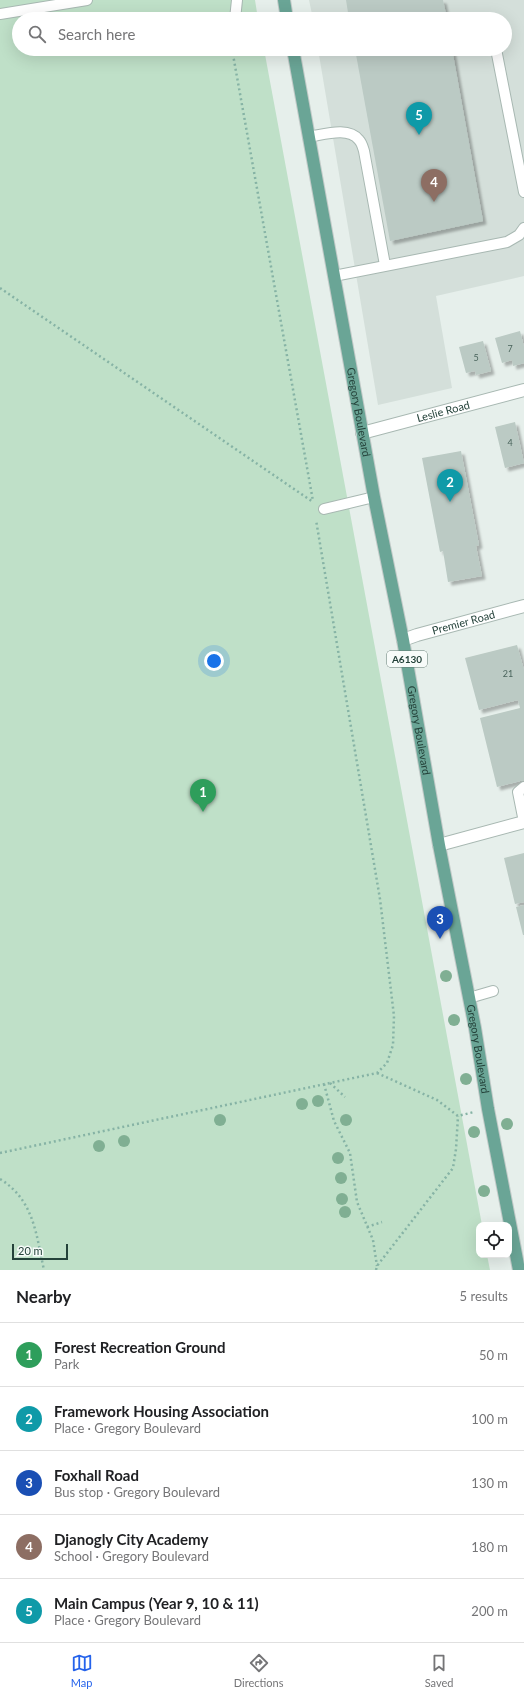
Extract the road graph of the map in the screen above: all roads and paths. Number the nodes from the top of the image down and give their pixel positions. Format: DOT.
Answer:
graph roads {
  1 [pos="87,0"];
  2 [pos="237,0"];
  3 [pos="284,0"];
  4 [pos="12,12"];
  5 [pos="12,12"];
  6 [pos="236,12"];
  7 [pos="286,12"];
  8 [pos="0,14"];
  9 [pos="233,56"];
  10 [pos="293,56"];
  11 [pos="497,56"];
  12 [pos="308,137"];
  13 [pos="524,192"];
  14 [pos="524,228"];
  15 [pos="385,265"];
  16 [pos="334,276"];
  17 [pos="0,288"];
  18 [pos="524,390"];
  19 [pos="362,433"];
  20 [pos="374,497"];
  21 [pos="313,501"];
  22 [pos="319,509"];
  23 [pos="316,517"];
  24 [pos="524,606"];
  25 [pos="403,640"];
  26 [pos="524,787"];
  27 [pos="524,822"];
  28 [pos="439,845"];
  29 [pos="493,991"];
  30 [pos="469,998"];
  31 [pos="377,1073"];
  32 [pos="330,1083"];
  33 [pos="324,1084"];
  34 [pos="345,1097"];
  35 [pos="0,1153"];
  36 [pos="0,1179"];
  37 [pos="382,1222"];
  38 [pos="367,1228"];
  39 [pos="377,1266"];
  40 [pos="521,1267"];
  41 [pos="44,1270"];
  42 [pos="376,1270"];
  1 -- 5 [label="lane"];
  2 -- 6 [label="lane"];
  3 -- 7 [label="main road"];
  4 -- 8 [label="lane"];
  9 -- 21 [label="path"];
  10 -- 12 [label="main road, Gregory Boulevard / A6130"];
  11 -- 13 [label="lane"];
  12 -- 15 [label="lane"];
  12 -- 16 [label="main road, Gregory Boulevard / A6130"];
  14 -- 15 [label="lane"];
  15 -- 16 [label="lane"];
  16 -- 19 [label="main road, Gregory Boulevard / A6130"];
  17 -- 21 [label="path"];
  18 -- 19 [label="street, Leslie Road"];
  19 -- 20 [label="main road, Gregory Boulevard / A6130"];
  20 -- 22 [label="lane"];
  20 -- 25 [label="main road, Gregory Boulevard / A6130"];
  21 -- 22 [label="path"];
  21 -- 22 [label="path"];
  23 -- 31 [label="path"];
  24 -- 25 [label="street, Premier Road"];
  25 -- 28 [label="main road, Gregory Boulevard / A6130"];
  26 -- 27 [label="lane"];
  27 -- 28 [label="street"];
  28 -- 30 [label="main road, Gregory Boulevard / A6130"];
  29 -- 30 [label="lane"];
  30 -- 40 [label="main road, Gregory Boulevard / A6130"];
  31 -- 32 [label="path"];
  31 -- 39 [label="path"];
  32 -- 33 [label="path"];
  32 -- 34 [label="path"];
  33 -- 35 [label="path"];
  33 -- 38 [label="path"];
  36 -- 41 [label="path"];
  37 -- 38 [label="path"];
  38 -- 39 [label="path"];
  39 -- 42 [label="path"];
}
